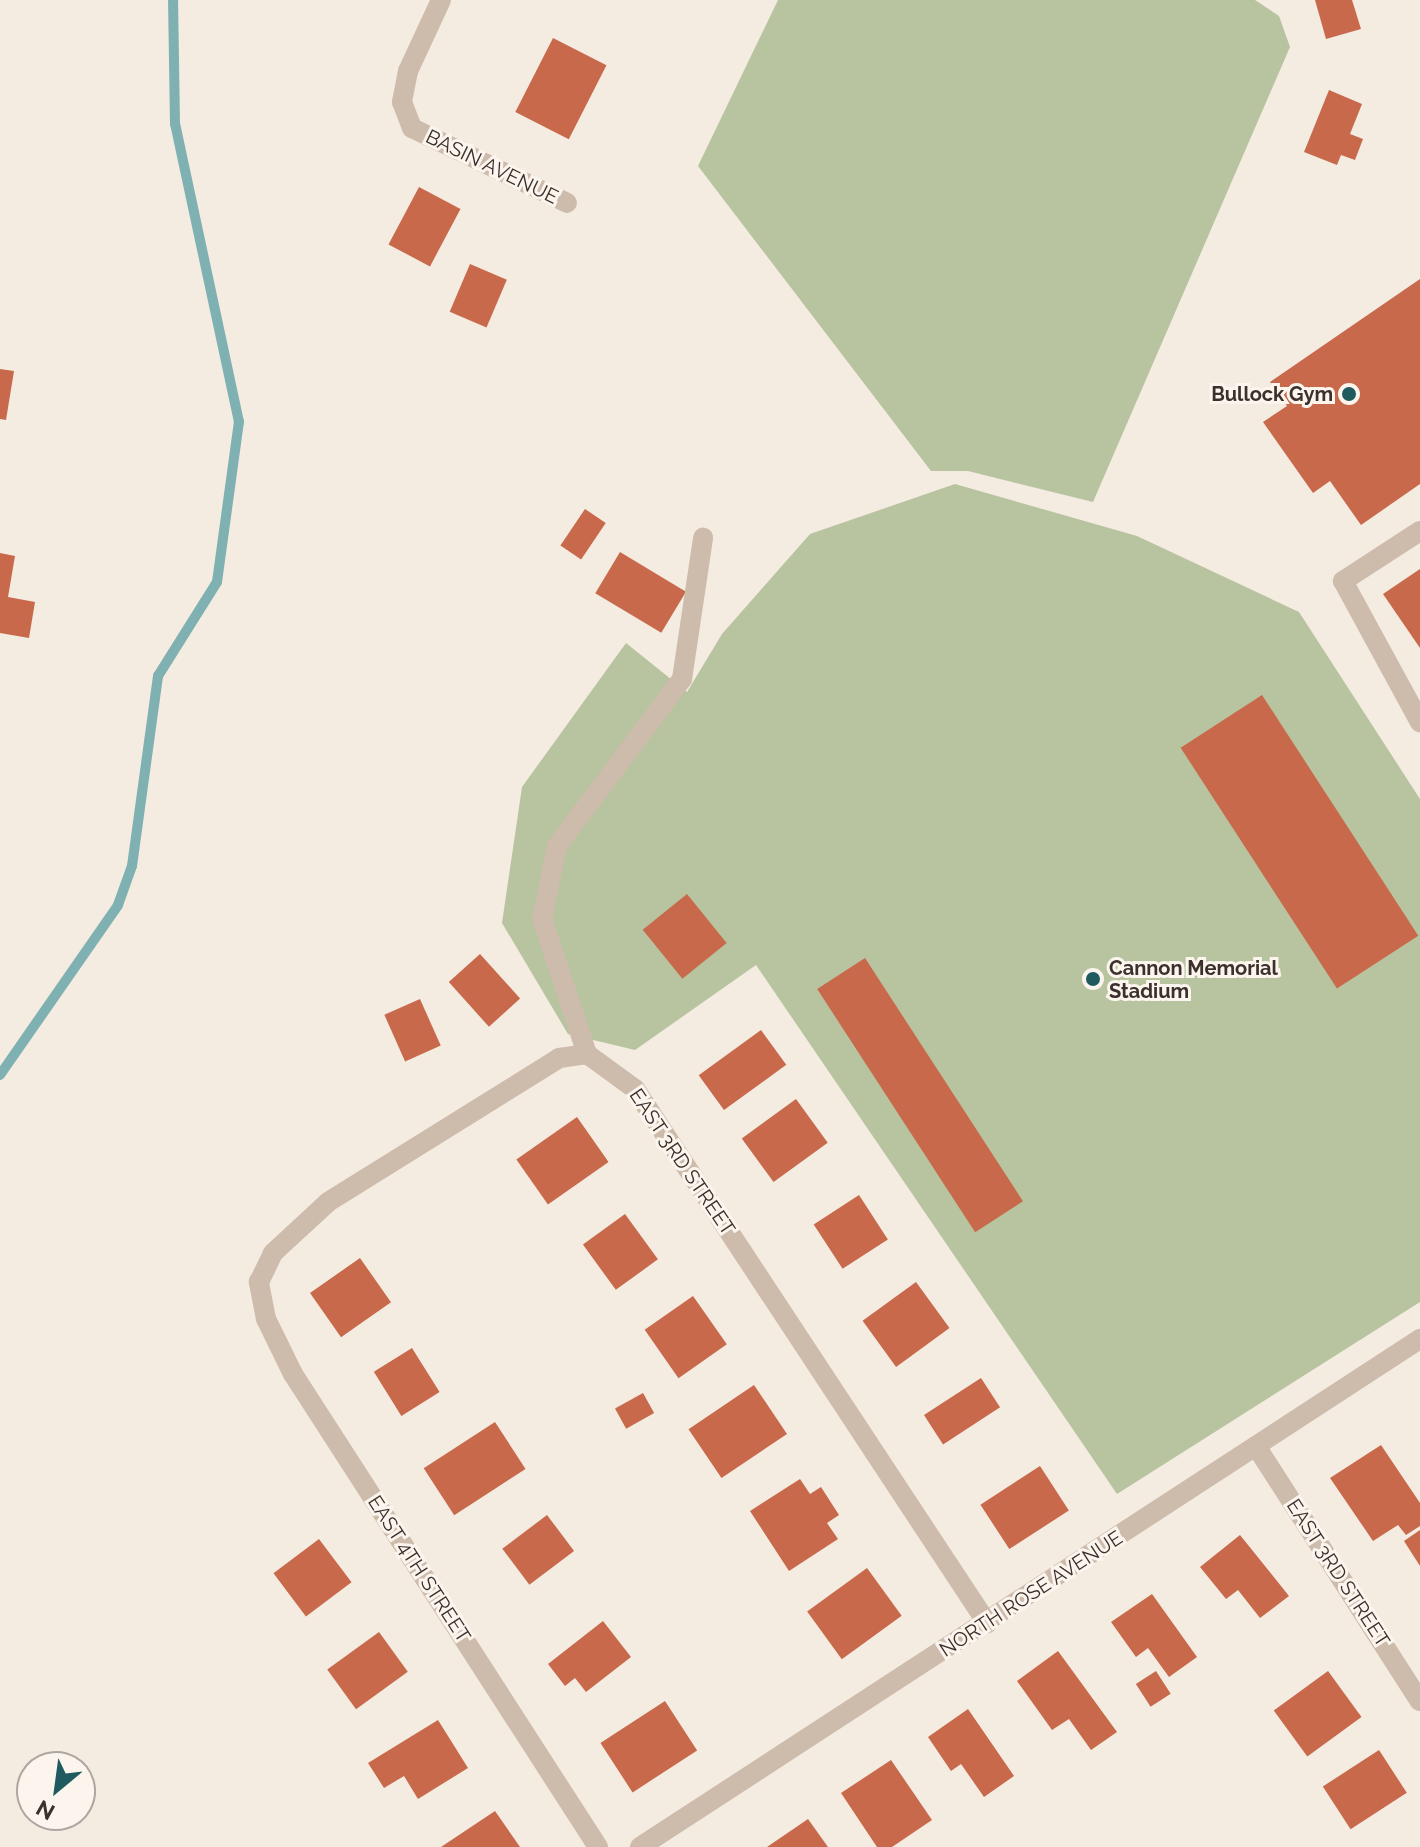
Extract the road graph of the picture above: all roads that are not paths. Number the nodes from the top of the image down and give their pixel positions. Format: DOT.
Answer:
graph roads {
  1 [pos="441,0"];
  2 [pos="567,203"];
  3 [pos="1420,531"];
  4 [pos="703,538"];
  5 [pos="1420,722"];
  6 [pos="587,1054"];
  7 [pos="1420,1339"];
  8 [pos="1256,1446"];
  9 [pos="987,1623"];
  10 [pos="1420,1701"];
  11 [pos="598,1847"];
  12 [pos="640,1847"];
  1 -- 2 [label="street, BASIN AVENUE"];
  3 -- 5 [label="street"];
  4 -- 6 [label="street"];
  6 -- 9 [label="street, EAST 3RD STREET"];
  6 -- 11 [label="street, EAST 4TH STREET"];
  7 -- 8 [label="street, NORTH ROSE AVENUE"];
  8 -- 9 [label="street, NORTH ROSE AVENUE"];
  8 -- 10 [label="street, EAST 3RD STREET"];
  9 -- 12 [label="street, NORTH ROSE AVENUE"];
}
